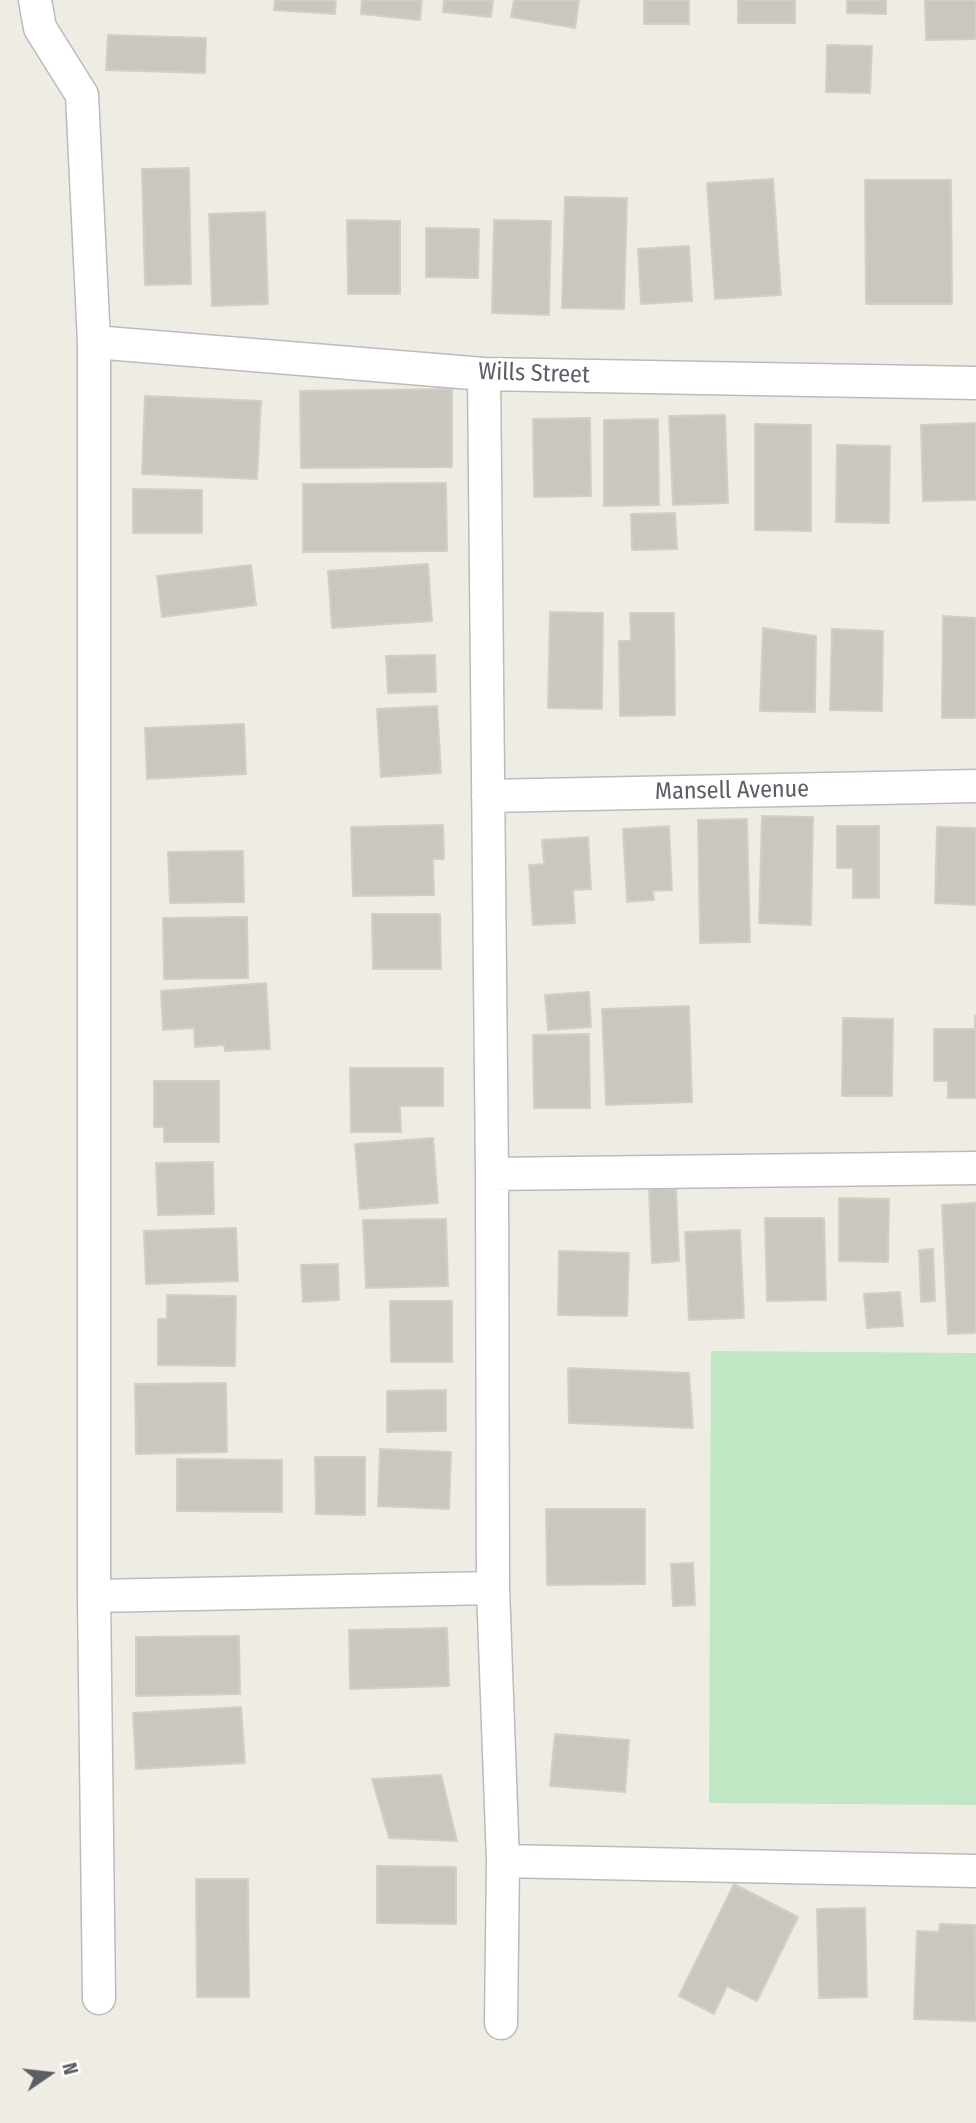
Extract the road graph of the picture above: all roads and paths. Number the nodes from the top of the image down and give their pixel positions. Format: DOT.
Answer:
graph roads {
  1 [pos="35,0"];
  2 [pos="94,342"];
  3 [pos="484,374"];
  4 [pos="976,383"];
  5 [pos="976,786"];
  6 [pos="488,796"];
  7 [pos="976,1168"];
  8 [pos="492,1174"];
  9 [pos="493,1588"];
  10 [pos="94,1596"];
  11 [pos="503,1861"];
  12 [pos="976,1871"];
  13 [pos="99,1998"];
  14 [pos="501,2023"];
  1 -- 2 [label="street"];
  2 -- 3 [label="street, Wills Street"];
  2 -- 10 [label="street"];
  3 -- 4 [label="street, Wills Street"];
  3 -- 6 [label="street"];
  5 -- 6 [label="street, Mansell Avenue"];
  6 -- 8 [label="street"];
  7 -- 8 [label="street"];
  8 -- 9 [label="street"];
  9 -- 10 [label="street"];
  9 -- 11 [label="street"];
  10 -- 13 [label="street"];
  11 -- 12 [label="street"];
  11 -- 14 [label="street"];
}
